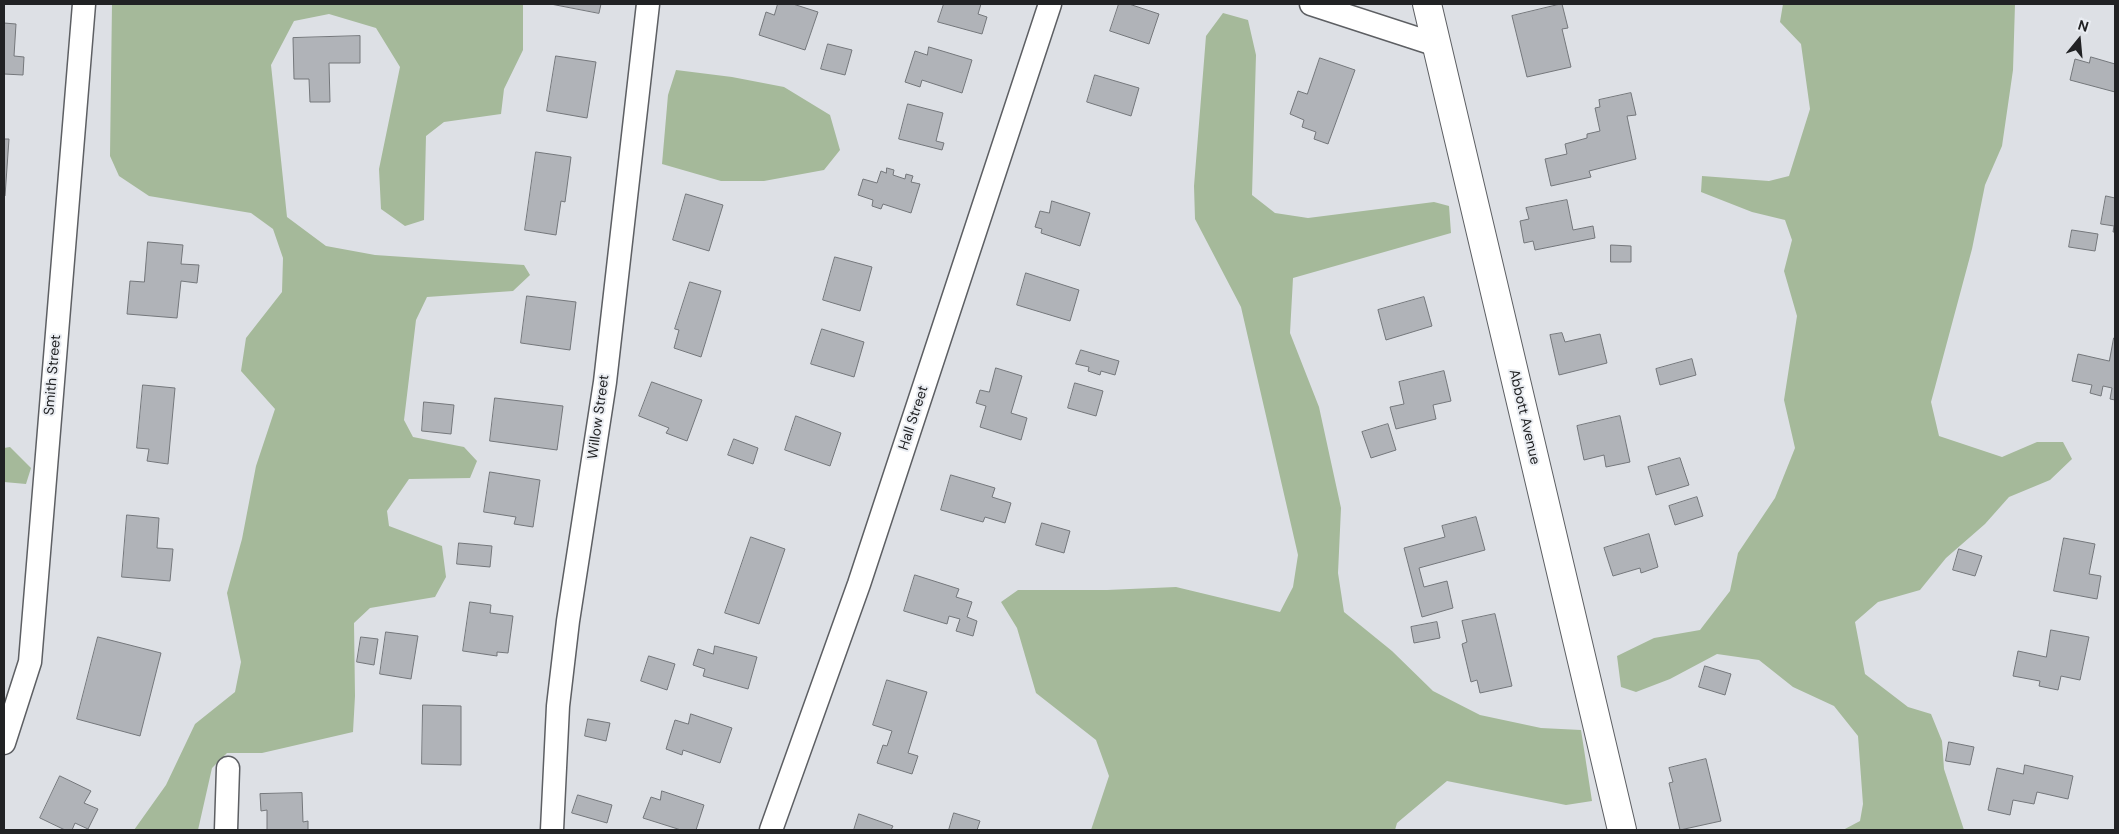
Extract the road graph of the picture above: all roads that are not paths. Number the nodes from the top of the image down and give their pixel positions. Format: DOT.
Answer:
graph roads {
  1 [pos="84,4"];
  2 [pos="648,4"];
  3 [pos="1050,4"];
  4 [pos="1311,4"];
  5 [pos="1427,4"];
  6 [pos="1437,45"];
  7 [pos="4,743"];
  8 [pos="228,768"];
  9 [pos="226,830"];
  10 [pos="552,830"];
  11 [pos="771,830"];
  12 [pos="1622,830"];
  1 -- 7 [label="street, Smith Street"];
  2 -- 10 [label="street, Willow Street"];
  3 -- 11 [label="street, Hall Street"];
  4 -- 6 [label="street"];
  5 -- 6 [label="street, Abbott Avenue"];
  6 -- 12 [label="street, Abbott Avenue"];
  8 -- 9 [label="street"];
}
